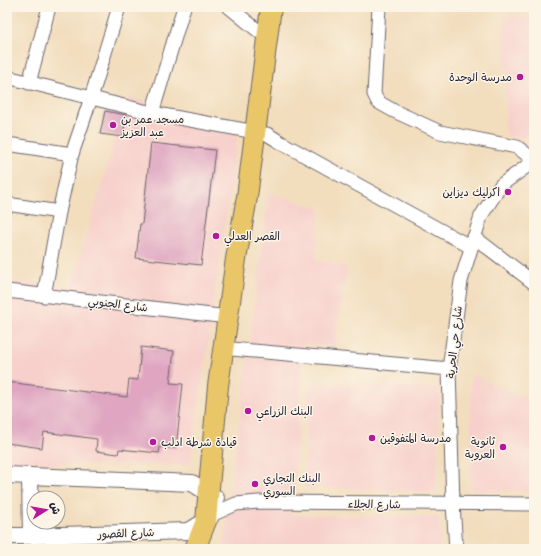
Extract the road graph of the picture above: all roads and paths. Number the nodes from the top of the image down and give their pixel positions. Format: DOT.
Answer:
graph roads {
  1 [pos="49,7"];
  2 [pos="119,7"];
  3 [pos="184,7"];
  4 [pos="229,7"];
  5 [pos="271,7"];
  6 [pos="284,7"];
  7 [pos="379,7"];
  8 [pos="267,38"];
  9 [pos="7,77"];
  10 [pos="29,83"];
  11 [pos="91,98"];
  12 [pos="152,113"];
  13 [pos="261,132"];
  14 [pos="7,144"];
  15 [pos="72,154"];
  16 [pos="534,160"];
  17 [pos="7,204"];
  18 [pos="59,212"];
  19 [pos="473,242"];
  20 [pos="534,284"];
  21 [pos="7,291"];
  22 [pos="44,296"];
  23 [pos="228,317"];
  24 [pos="232,349"];
  25 [pos="449,369"];
  26 [pos="7,475"];
  27 [pos="30,477"];
  28 [pos="453,504"];
  29 [pos="534,504"];
  30 [pos="212,506"];
  31 [pos="7,536"];
  32 [pos="32,536"];
  33 [pos="195,549"];
  34 [pos="209,549"];
  35 [pos="456,549"];
  1 -- 10 [label="street"];
  2 -- 11 [label="street"];
  3 -- 12 [label="street"];
  4 -- 8 [label="street"];
  5 -- 8 [label="main road"];
  6 -- 13 [label="main road"];
  7 -- 16 [label="street"];
  8 -- 13 [label="main road"];
  9 -- 10 [label="street"];
  10 -- 11 [label="street"];
  11 -- 12 [label="street"];
  11 -- 15 [label="street"];
  12 -- 13 [label="street"];
  13 -- 19 [label="street"];
  13 -- 23 [label="main road"];
  13 -- 24 [label="main road"];
  14 -- 15 [label="street"];
  15 -- 18 [label="street"];
  16 -- 19 [label="street, شارع حي الحرية"];
  17 -- 18 [label="street"];
  18 -- 22 [label="street"];
  19 -- 20 [label="street"];
  19 -- 25 [label="street, شارع حي الحرية"];
  21 -- 22 [label="street, شارع الجنوبي"];
  22 -- 23 [label="street, شارع الجنوبي"];
  23 -- 30 [label="main road"];
  24 -- 25 [label="street"];
  24 -- 30 [label="main road"];
  25 -- 28 [label="street, شارع حي الحرية"];
  26 -- 27 [label="street"];
  27 -- 30 [label="street"];
  27 -- 32 [label="street"];
  28 -- 29 [label="street, شارع الجلاء"];
  28 -- 30 [label="street, شارع الجلاء"];
  28 -- 35 [label="street, شارع حي الحرية"];
  30 -- 32 [label="street, شارع القصور"];
  30 -- 33 [label="main road"];
  30 -- 34 [label="main road"];
  31 -- 32 [label="street, شارع القصور"];
}
